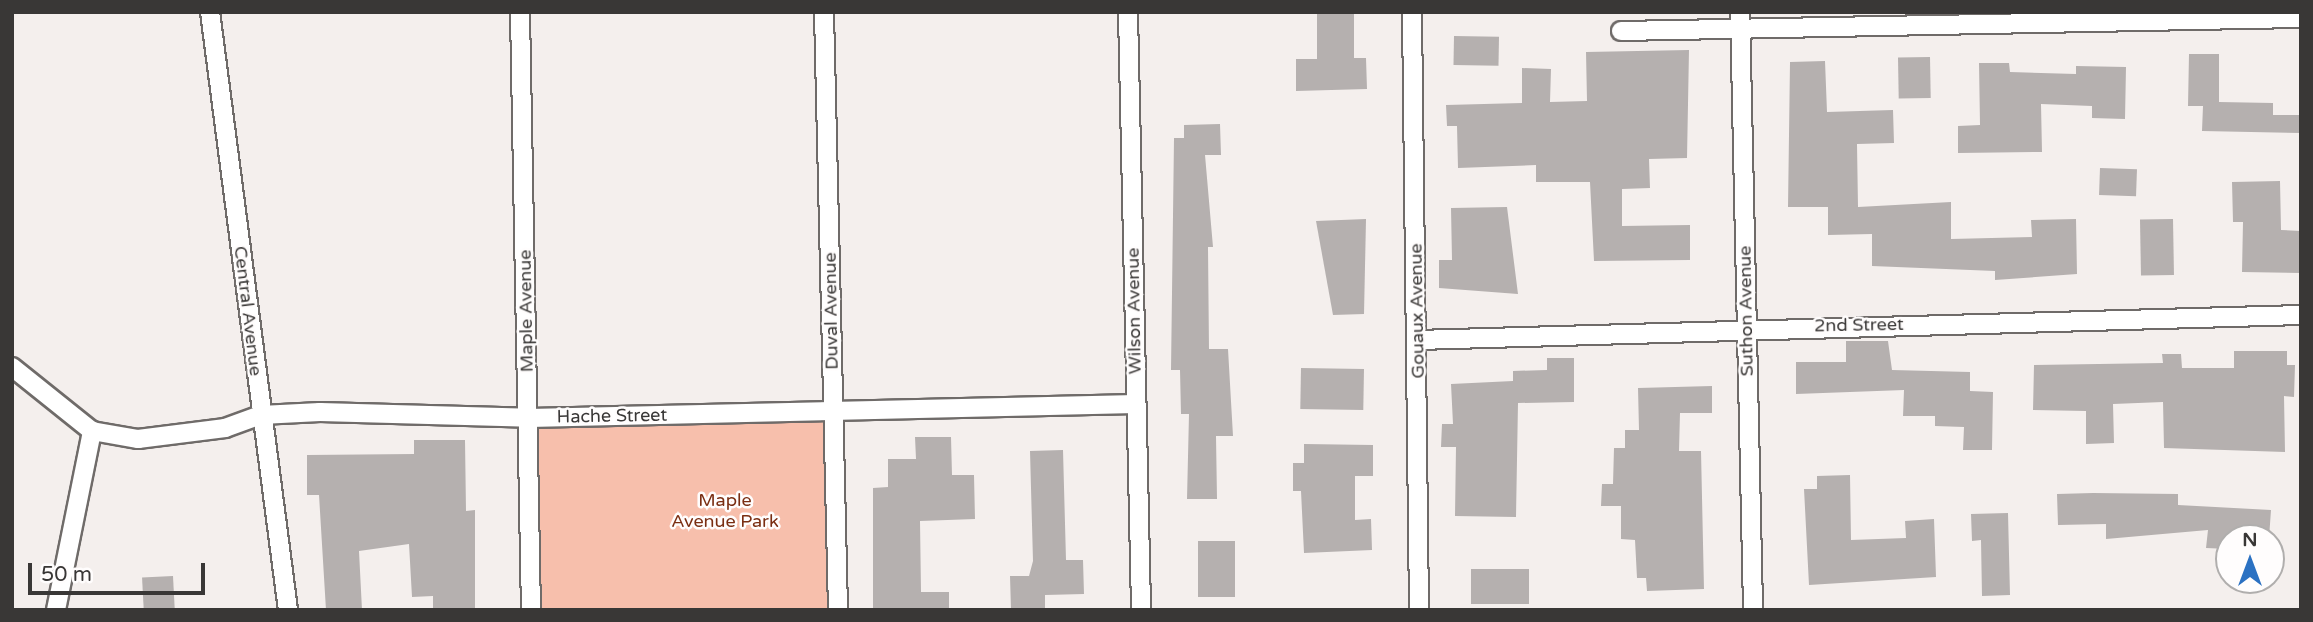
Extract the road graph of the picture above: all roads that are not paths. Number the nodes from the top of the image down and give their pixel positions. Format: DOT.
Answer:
graph roads {
  1 [pos="210,12"];
  2 [pos="520,12"];
  3 [pos="824,12"];
  4 [pos="1128,12"];
  5 [pos="1412,12"];
  6 [pos="2301,18"];
  7 [pos="1740,20"];
  8 [pos="1621,31"];
  9 [pos="2301,315"];
  10 [pos="1747,327"];
  11 [pos="1418,340"];
  12 [pos="12,368"];
  13 [pos="1136,404"];
  14 [pos="833,411"];
  15 [pos="261,415"];
  16 [pos="529,418"];
  17 [pos="92,431"];
  18 [pos="55,610"];
  19 [pos="288,610"];
  20 [pos="531,610"];
  21 [pos="838,610"];
  22 [pos="1141,610"];
  23 [pos="1419,610"];
  24 [pos="1753,610"];
  1 -- 15 [label="street, Central Avenue"];
  2 -- 16 [label="street, Maple Avenue"];
  3 -- 14 [label="street, Duval Avenue"];
  4 -- 13 [label="street, Wilson Avenue"];
  5 -- 11 [label="street, Gouaux Avenue"];
  6 -- 7 [label="street"];
  7 -- 8 [label="street"];
  7 -- 10 [label="street, Suthon Avenue"];
  9 -- 10 [label="street, 2nd Street"];
  10 -- 11 [label="street, 2nd Street"];
  10 -- 24 [label="street, Suthon Avenue"];
  11 -- 23 [label="street, Gouaux Avenue"];
  12 -- 17 [label="street"];
  13 -- 14 [label="street, Hache Street"];
  13 -- 22 [label="street, Wilson Avenue"];
  14 -- 16 [label="street, Hache Street"];
  14 -- 21 [label="street, Duval Avenue"];
  15 -- 16 [label="street, Hache Street"];
  15 -- 17 [label="street, Hache Street"];
  15 -- 19 [label="street, Central Avenue"];
  16 -- 20 [label="street, Maple Avenue"];
  17 -- 18 [label="street"];
}
